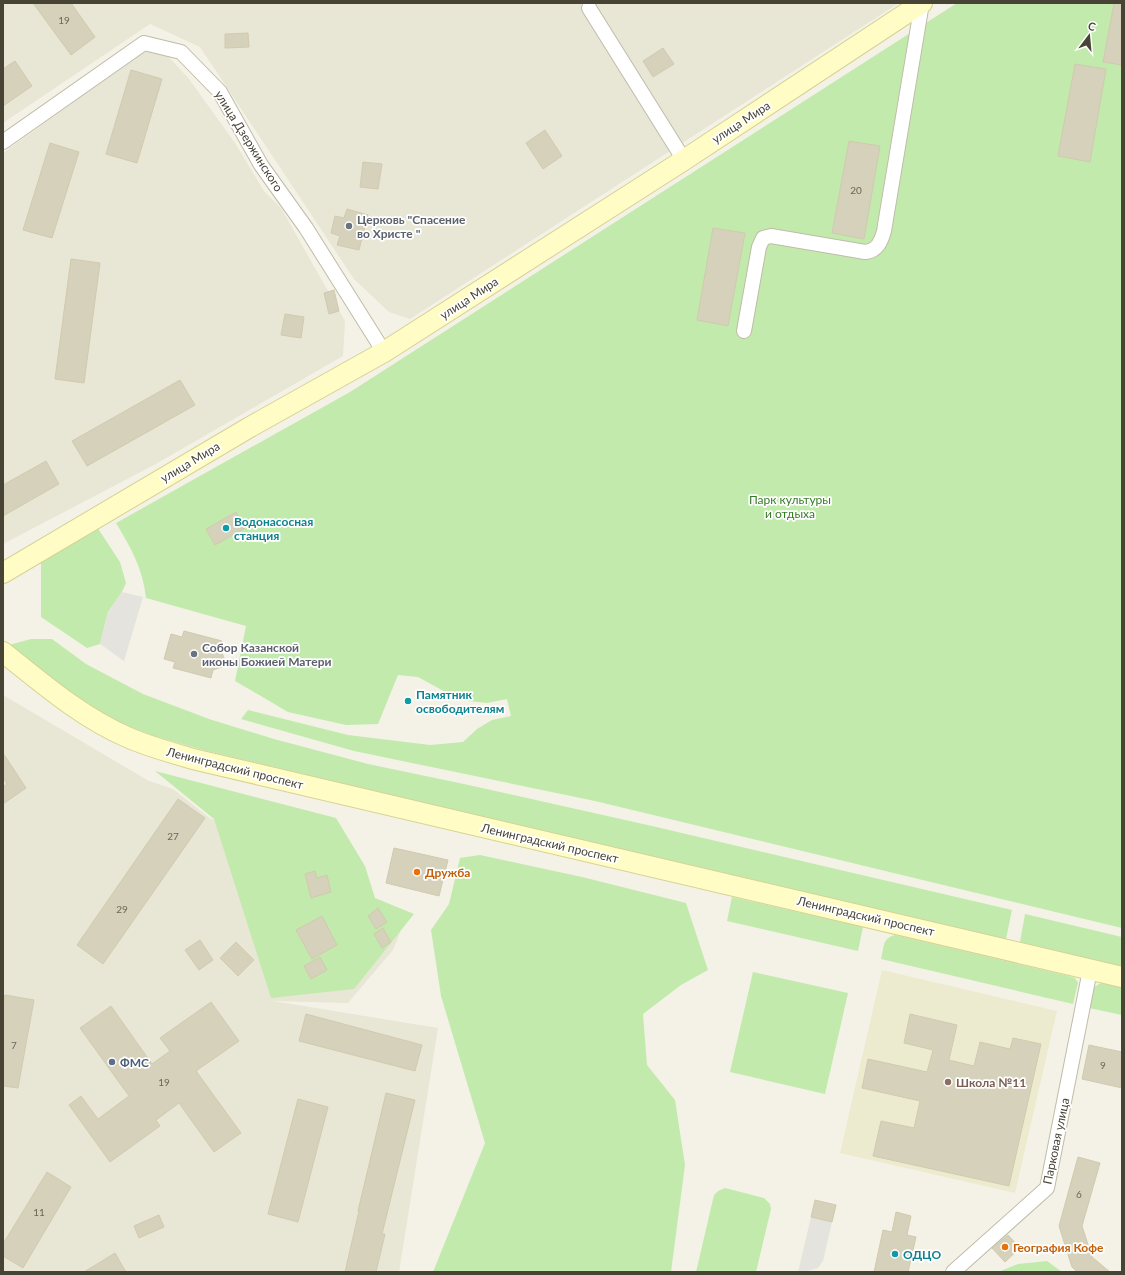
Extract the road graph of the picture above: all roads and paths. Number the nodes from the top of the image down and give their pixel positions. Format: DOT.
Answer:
graph roads {
  1 [pos="922,3"];
  2 [pos="589,8"];
  3 [pos="3,142"];
  4 [pos="684,160"];
  5 [pos="744,331"];
  6 [pos="384,352"];
  7 [pos="3,573"];
  8 [pos="3,652"];
  9 [pos="1090,970"];
  10 [pos="1122,977"];
  11 [pos="953,1272"];
  1 -- 4 [label="street, улица Мира"];
  1 -- 5 [label="street"];
  2 -- 4 [label="street"];
  3 -- 6 [label="street, улица Дзержинского"];
  4 -- 6 [label="street, улица Мира"];
  6 -- 7 [label="street, улица Мира"];
  8 -- 9 [label="street, Ленинградский проспект"];
  9 -- 10 [label="street, Ленинградский проспект"];
  9 -- 11 [label="street, Парковая улица"];
}
